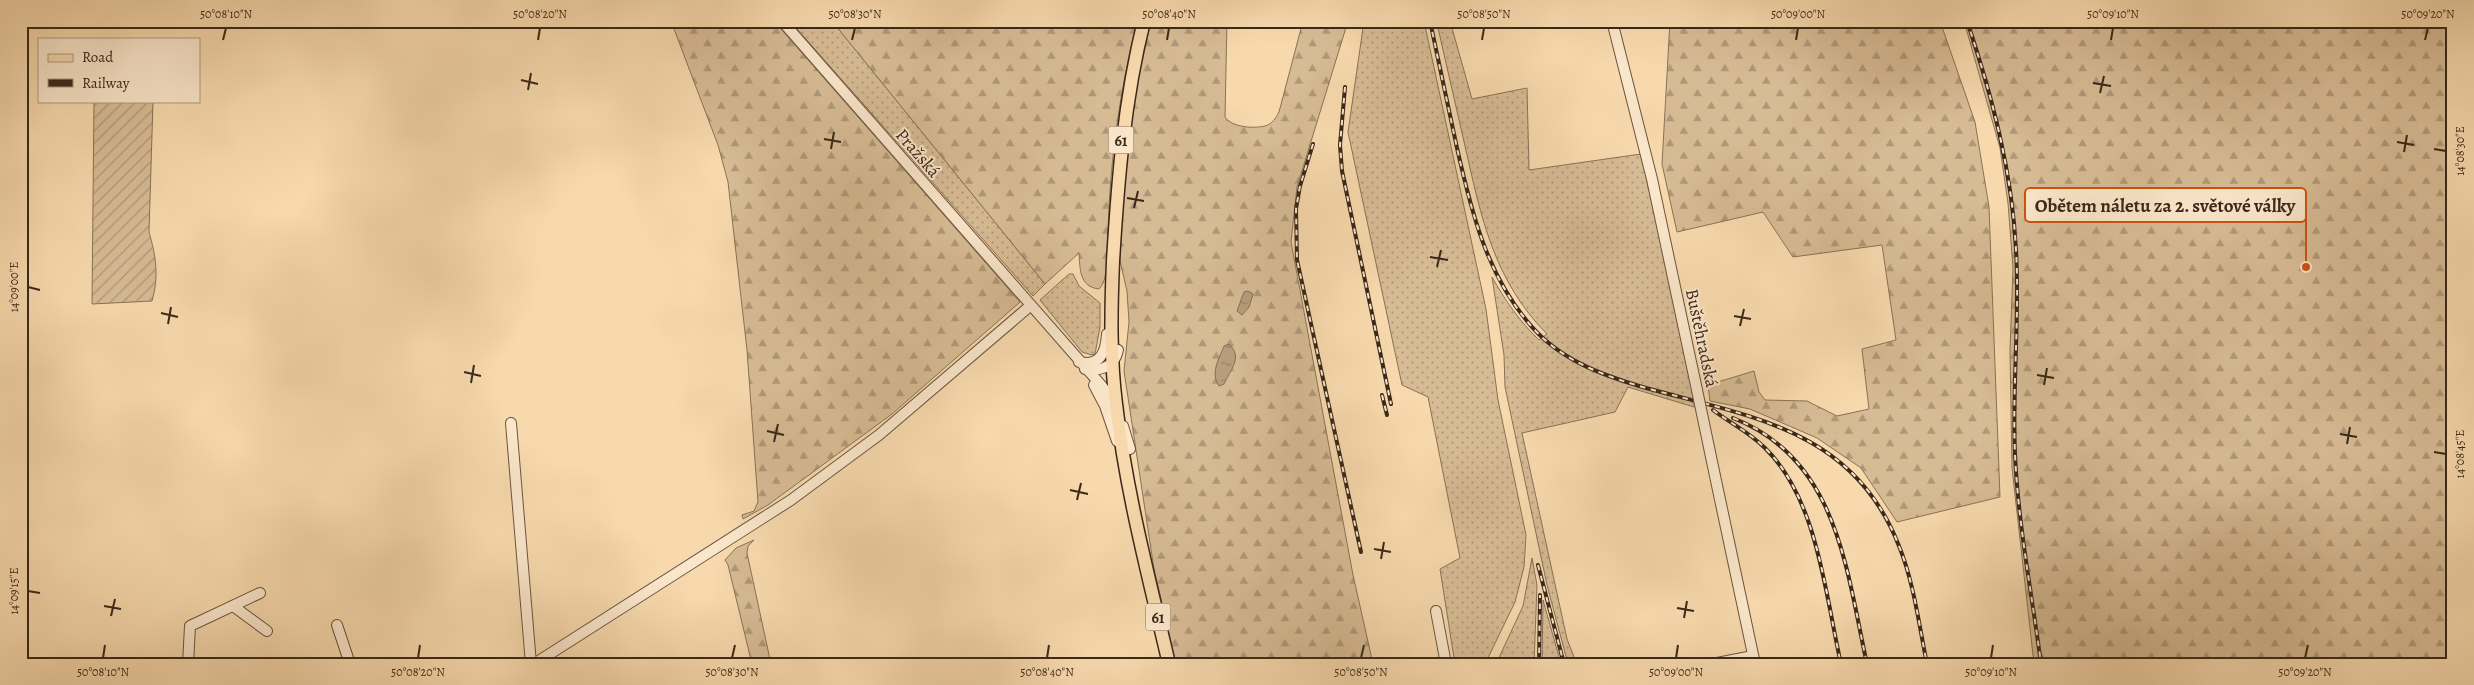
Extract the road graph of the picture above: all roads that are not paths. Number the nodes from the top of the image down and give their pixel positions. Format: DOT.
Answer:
graph roads {
  1 [pos="782,21"];
  2 [pos="1144,21"];
  3 [pos="1612,21"];
  4 [pos="1113,261"];
  5 [pos="1111,291"];
  6 [pos="1030,306"];
  7 [pos="1118,350"];
  8 [pos="1112,363"];
  9 [pos="1082,366"];
  10 [pos="1116,406"];
  11 [pos="510,423"];
  12 [pos="1130,449"];
  13 [pos="1128,488"];
  14 [pos="1148,571"];
  15 [pos="260,593"];
  16 [pos="233,606"];
  17 [pos="1436,611"];
  18 [pos="337,625"];
  19 [pos="267,631"];
  20 [pos="1754,660"];
  21 [pos="188,664"];
  22 [pos="350,664"];
  23 [pos="532,664"];
  24 [pos="1169,664"];
  25 [pos="1446,664"];
  26 [pos="1712,664"];
  1 -- 6 [label="street, Pražská"];
  2 -- 4 [label="main road, 61"];
  3 -- 20 [label="street, Buštěhradská, bridge"];
  4 -- 5 [label="main road, 61"];
  4 -- 7 [label="main road, 61"];
  5 -- 8 [label="main road, 61"];
  5 -- 9 [label="street"];
  6 -- 9 [label="street, Pražská"];
  6 -- 23 [label="street"];
  7 -- 8 [label="street"];
  7 -- 12 [label="main road, 61"];
  8 -- 9 [label="street"];
  8 -- 10 [label="main road, 61"];
  9 -- 10 [label="street"];
  9 -- 13 [label="street"];
  10 -- 12 [label="street"];
  10 -- 13 [label="main road, 61"];
  11 -- 23 [label="street"];
  12 -- 14 [label="main road, 61"];
  13 -- 14 [label="main road, 61"];
  14 -- 24 [label="main road, 61"];
  15 -- 16 [label="street"];
  16 -- 19 [label="street"];
  16 -- 21 [label="street"];
  17 -- 25 [label="street"];
  18 -- 22 [label="street"];
  20 -- 26 [label="street"];
}
